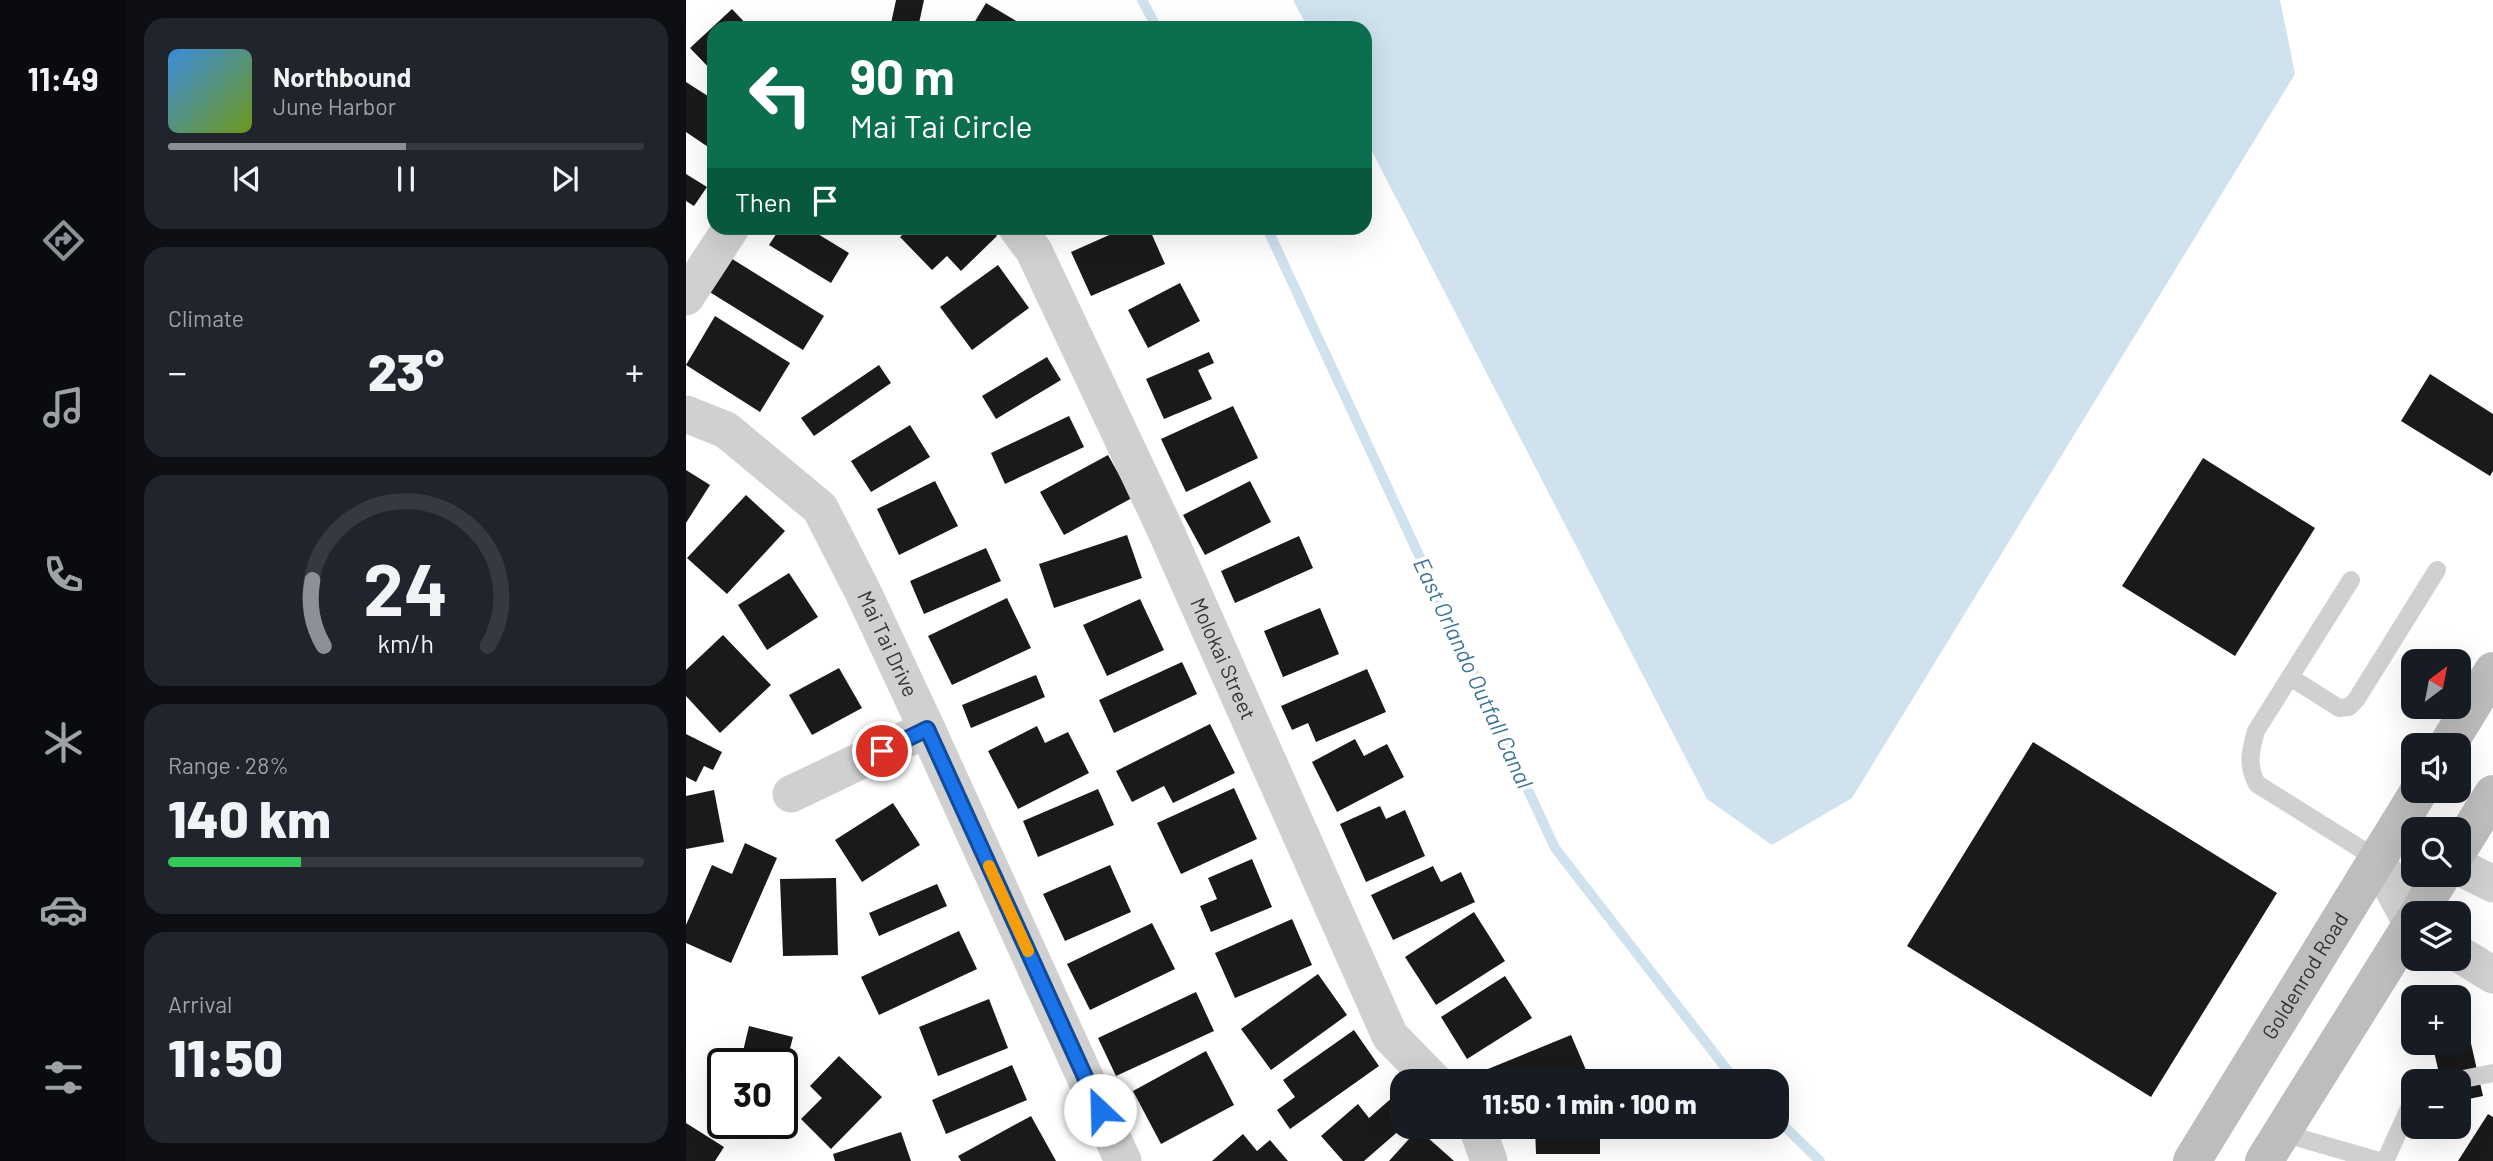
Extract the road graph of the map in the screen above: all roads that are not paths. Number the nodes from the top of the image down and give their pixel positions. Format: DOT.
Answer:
graph roads {
  1 [pos="726,235"];
  2 [pos="1022,235"];
  3 [pos="686,297"];
  4 [pos="686,414"];
  5 [pos="2437,570"];
  6 [pos="2351,580"];
  7 [pos="2493,671"];
  8 [pos="2290,677"];
  9 [pos="927,729"];
  10 [pos="2455,733"];
  11 [pos="791,794"];
  12 [pos="2493,794"];
  13 [pos="2415,803"];
  14 [pos="2471,830"];
  15 [pos="2395,860"];
  16 [pos="2471,873"];
  17 [pos="2493,884"];
  18 [pos="2408,901"];
  19 [pos="2401,943"];
  20 [pos="2471,961"];
  21 [pos="2493,975"];
  22 [pos="1422,1069"];
  23 [pos="2493,1073"];
  24 [pos="2471,1077"];
  25 [pos="2401,1126"];
  26 [pos="1481,1139"];
  27 [pos="2273,1147"];
  28 [pos="1123,1161"];
  29 [pos="1489,1161"];
  30 [pos="2192,1161"];
  31 [pos="2379,1161"];
  32 [pos="2385,1161"];
  1 -- 3 [label="street"];
  2 -- 22 [label="street, Molokai Street"];
  4 -- 9 [label="street, Mai Tai Drive"];
  5 -- 8 [label="lane"];
  6 -- 8 [label="lane"];
  7 -- 10 [label="main road"];
  8 -- 15 [label="lane"];
  9 -- 11 [label="street"];
  9 -- 28 [label="street, Mai Tai Drive"];
  12 -- 14 [label="main road"];
  13 -- 15 [label="main road, Goldenrod Road"];
  15 -- 18 [label="street"];
  15 -- 30 [label="main road, Goldenrod Road"];
  16 -- 17 [label="street"];
  19 -- 27 [label="main road"];
  20 -- 21 [label="street"];
  23 -- 24 [label="lane"];
  25 -- 32 [label="lane"];
  26 -- 29 [label="street"];
  27 -- 31 [label="lane"];
}
